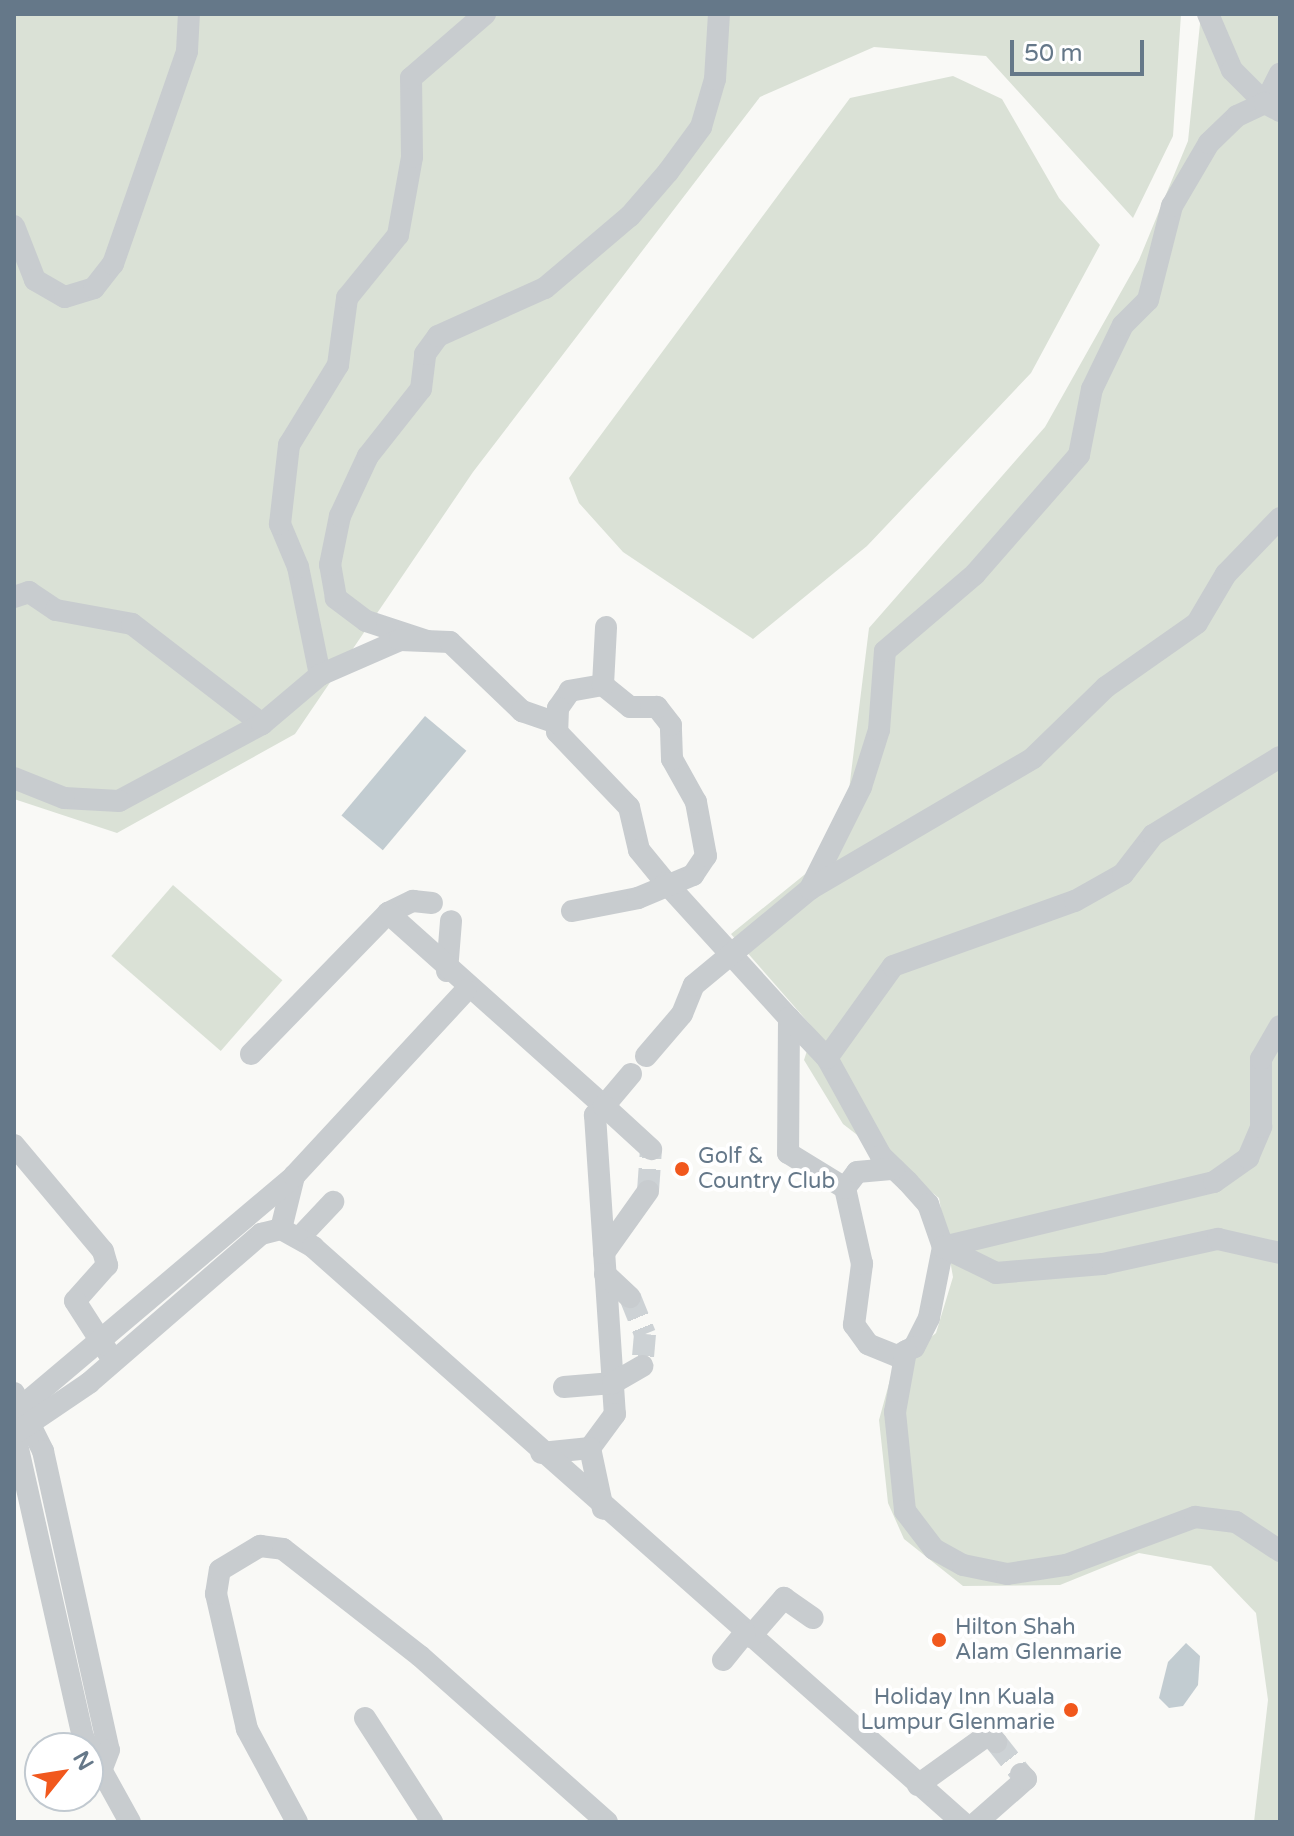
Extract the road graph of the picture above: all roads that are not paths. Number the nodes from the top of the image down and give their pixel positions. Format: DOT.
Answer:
graph roads {
  1 [pos="189,14"];
  2 [pos="485,14"];
  3 [pos="719,14"];
  4 [pos="1208,14"];
  5 [pos="1280,74"];
  6 [pos="1272,107"];
  7 [pos="14,226"];
  8 [pos="1280,518"];
  9 [pos="14,597"];
  10 [pos="606,627"];
  11 [pos="427,641"];
  12 [pos="320,675"];
  13 [pos="603,685"];
  14 [pos="557,723"];
  15 [pos="262,724"];
  16 [pos="1280,757"];
  17 [pos="14,778"];
  18 [pos="666,883"];
  19 [pos="810,889"];
  20 [pos="432,903"];
  21 [pos="572,911"];
  22 [pos="388,913"];
  23 [pos="451,921"];
  24 [pos="731,953"];
  25 [pos="447,971"];
  26 [pos="466,990"];
  27 [pos="789,1018"];
  28 [pos="1280,1026"];
  29 [pos="251,1054"];
  30 [pos="646,1056"];
  31 [pos="827,1058"];
  32 [pos="631,1074"];
  33 [pos="604,1106"];
  34 [pos="869,1137"];
  35 [pos="14,1145"];
  36 [pos="651,1149"];
  37 [pos="894,1169"];
  38 [pos="294,1176"];
  39 [pos="851,1180"];
  40 [pos="648,1191"];
  41 [pos="333,1202"];
  42 [pos="290,1234"];
  43 [pos="943,1247"];
  44 [pos="1280,1253"];
  45 [pos="605,1263"];
  46 [pos="630,1297"];
  47 [pos="906,1351"];
  48 [pos="108,1352"];
  49 [pos="642,1366"];
  50 [pos="613,1383"];
  51 [pos="564,1387"];
  52 [pos="19,1419"];
  53 [pos="590,1448"];
  54 [pos="541,1453"];
  55 [pos="20,1473"];
  56 [pos="603,1509"];
  57 [pos="1280,1550"];
  58 [pos="813,1618"];
  59 [pos="747,1635"];
  60 [pos="723,1660"];
  61 [pos="365,1718"];
  62 [pos="82,1732"];
  63 [pos="996,1742"];
  64 [pos="104,1763"];
  65 [pos="104,1772"];
  66 [pos="1021,1774"];
  67 [pos="918,1785"];
  68 [pos="130,1822"];
  69 [pos="297,1822"];
  70 [pos="432,1822"];
  71 [pos="607,1822"];
  72 [pos="962,1822"];
  73 [pos="977,1822"];
  1 -- 7 [label="street"];
  2 -- 12 [label="street"];
  3 -- 11 [label="street"];
  4 -- 6 [label="street"];
  5 -- 6 [label="street"];
  6 -- 19 [label="street"];
  8 -- 19 [label="street"];
  9 -- 15 [label="street"];
  10 -- 13 [label="street"];
  11 -- 12 [label="street"];
  11 -- 14 [label="street"];
  12 -- 15 [label="street"];
  13 -- 14 [label="street"];
  13 -- 18 [label="street"];
  14 -- 18 [label="street"];
  15 -- 17 [label="street"];
  16 -- 31 [label="street"];
  18 -- 21 [label="street"];
  18 -- 24 [label="street"];
  19 -- 24 [label="street"];
  20 -- 22 [label="street"];
  22 -- 25 [label="street"];
  22 -- 29 [label="street"];
  23 -- 25 [label="street"];
  24 -- 27 [label="street"];
  24 -- 30 [label="street"];
  25 -- 26 [label="street"];
  26 -- 33 [label="street"];
  26 -- 38 [label="street"];
  27 -- 31 [label="street"];
  27 -- 39 [label="street"];
  28 -- 43 [label="street"];
  31 -- 34 [label="street"];
  32 -- 33 [label="street"];
  33 -- 36 [label="street"];
  33 -- 45 [label="street"];
  34 -- 37 [label="street"];
  34 -- 39 [label="street"];
  35 -- 48 [label="street"];
  37 -- 39 [label="street"];
  37 -- 43 [label="street"];
  38 -- 42 [label="street"];
  38 -- 48 [label="street"];
  39 -- 47 [label="street"];
  40 -- 45 [label="street"];
  41 -- 42 [label="street"];
  42 -- 48 [label="street"];
  42 -- 54 [label="street"];
  43 -- 44 [label="street"];
  43 -- 47 [label="street"];
  45 -- 46 [label="street"];
  45 -- 50 [label="street"];
  47 -- 57 [label="street"];
  48 -- 52 [label="street"];
  49 -- 50 [label="street"];
  50 -- 51 [label="street"];
  50 -- 53 [label="street"];
  52 -- 55 [label="street"];
  52 -- 64 [label="street"];
  53 -- 54 [label="street"];
  53 -- 56 [label="street"];
  54 -- 56 [label="street"];
  55 -- 62 [label="street"];
  56 -- 59 [label="street"];
  58 -- 59 [label="street"];
  59 -- 60 [label="street"];
  59 -- 67 [label="street"];
  61 -- 70 [label="street"];
  63 -- 67 [label="street"];
  65 -- 68 [label="street"];
  66 -- 73 [label="street"];
  67 -- 72 [label="street"];
  69 -- 71 [label="street"];
}
